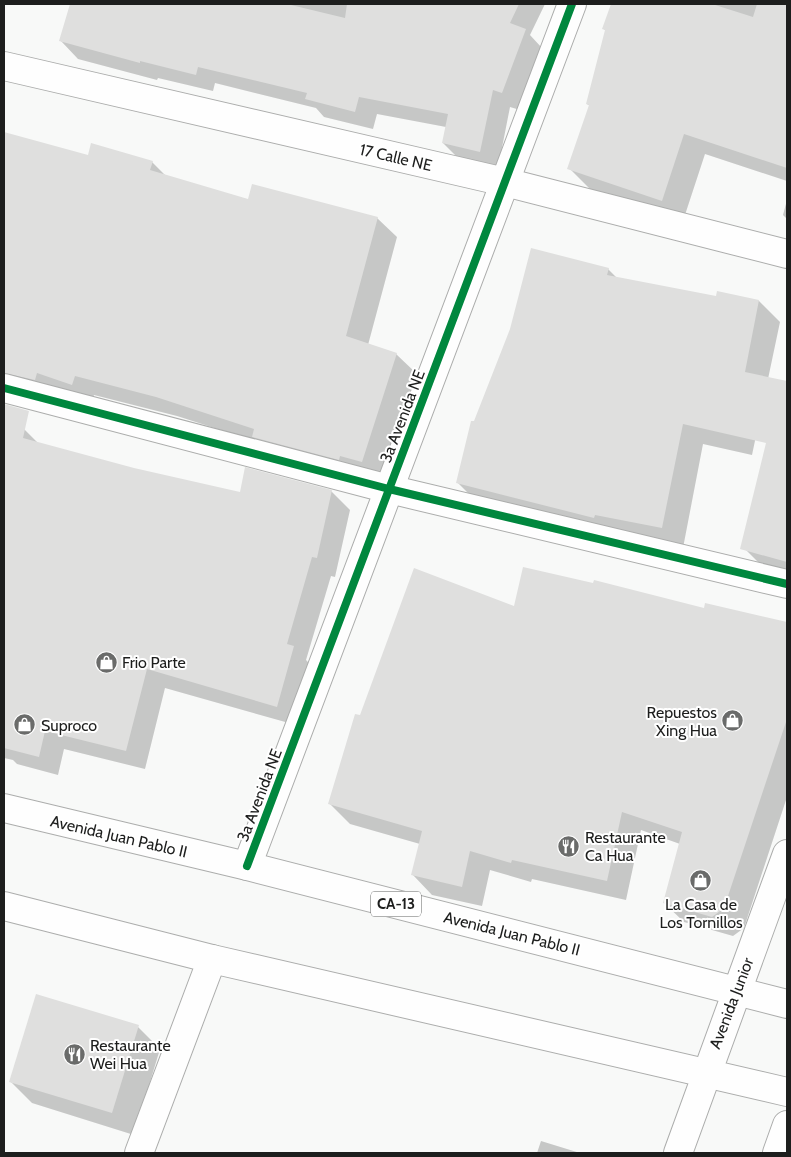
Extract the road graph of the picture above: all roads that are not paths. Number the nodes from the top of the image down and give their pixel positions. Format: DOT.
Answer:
graph roads {
  1 [pos="572,4"];
  2 [pos="4,66"];
  3 [pos="504,182"];
  4 [pos="787,254"];
  5 [pos="4,388"];
  6 [pos="389,489"];
  7 [pos="787,584"];
  8 [pos="4,808"];
  9 [pos="787,854"];
  10 [pos="247,866"];
  11 [pos="4,906"];
  12 [pos="212,959"];
  13 [pos="736,990"];
  14 [pos="787,1004"];
  15 [pos="706,1072"];
  16 [pos="787,1092"];
  17 [pos="787,1125"];
  18 [pos="139,1153"];
  19 [pos="678,1153"];
  20 [pos="777,1153"];
  1 -- 3 [label="main road, 3a Avenida NE"];
  2 -- 3 [label="main road, 17 Calle NE"];
  3 -- 4 [label="main road, 17 Calle NE"];
  3 -- 6 [label="main road, 3a Avenida NE"];
  5 -- 6 [label="main road"];
  6 -- 7 [label="main road"];
  6 -- 10 [label="main road, 3a Avenida NE"];
  8 -- 10 [label="main road, Avenida Juan Pablo II / CA-13"];
  9 -- 13 [label="main road, Avenida Junior"];
  10 -- 13 [label="main road, Avenida Juan Pablo II / CA-13"];
  11 -- 12 [label="main road"];
  12 -- 15 [label="main road"];
  12 -- 18 [label="main road"];
  13 -- 14 [label="main road, Avenida Juan Pablo II / CA-13"];
  13 -- 15 [label="main road, Avenida Junior"];
  15 -- 16 [label="main road"];
  15 -- 19 [label="main road, Avenida Junior"];
  17 -- 20 [label="main road"];
}
